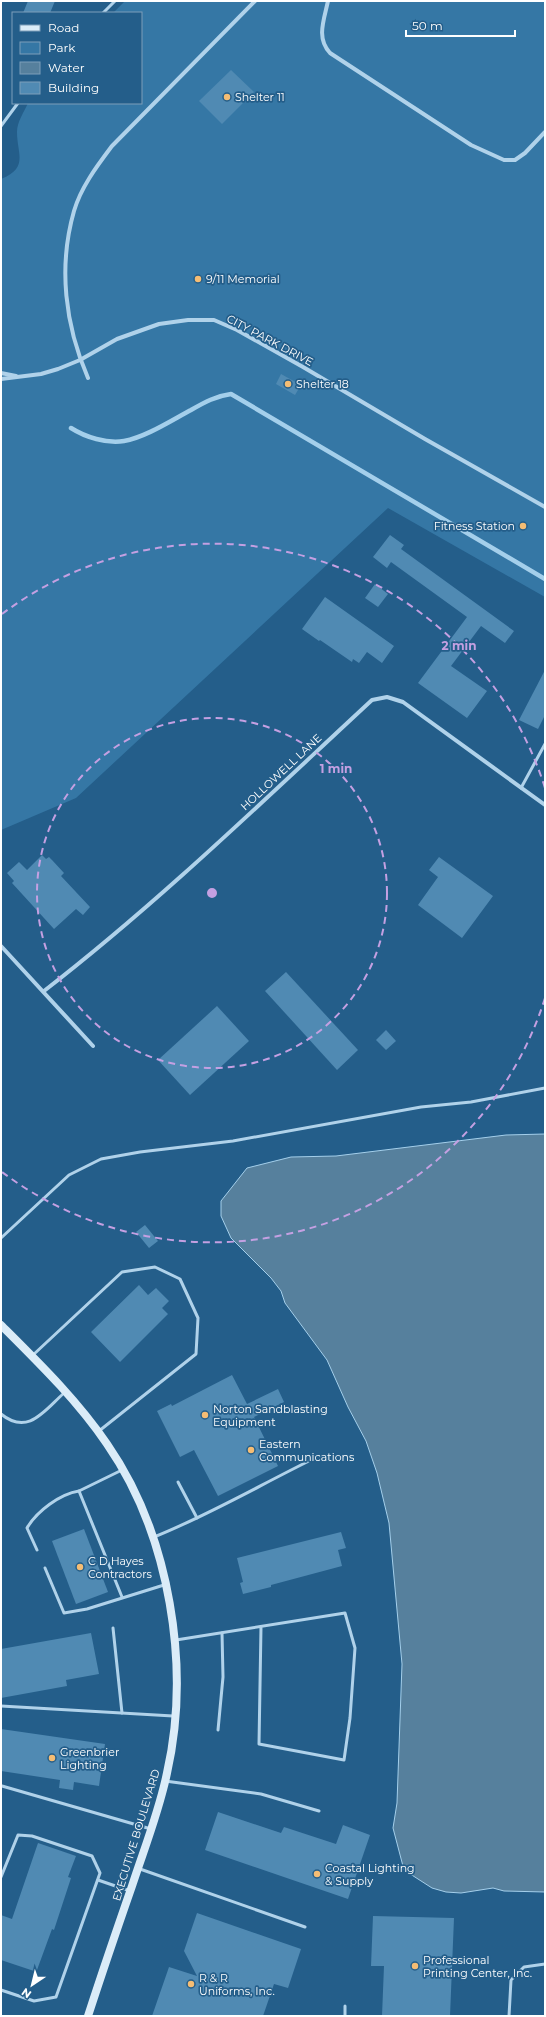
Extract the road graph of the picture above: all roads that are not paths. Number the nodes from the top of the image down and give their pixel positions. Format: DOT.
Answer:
graph roads {
  1 [pos="115,1"];
  2 [pos="255,1"];
  3 [pos="328,1"];
  4 [pos="104,12"];
  5 [pos="17,104"];
  6 [pos="1,126"];
  7 [pos="545,132"];
  8 [pos="80,360"];
  9 [pos="1,374"];
  10 [pos="22,377"];
  11 [pos="88,378"];
  12 [pos="1,379"];
  13 [pos="545,507"];
  14 [pos="545,744"];
  15 [pos="522,788"];
  16 [pos="545,805"];
  17 [pos="1,946"];
  18 [pos="44,991"];
  19 [pos="93,1046"];
  20 [pos="545,1088"];
  21 [pos="1,1238"];
  22 [pos="1,1325"];
  23 [pos="32,1356"];
  24 [pos="66,1392"];
  25 [pos="1,1414"];
  26 [pos="98,1432"];
  27 [pos="313,1459"];
  28 [pos="123,1470"];
  29 [pos="178,1482"];
  30 [pos="79,1492"];
  31 [pos="197,1518"];
  32 [pos="153,1538"];
  33 [pos="37,1550"];
  34 [pos="45,1568"];
  35 [pos="166,1585"];
  36 [pos="122,1597"];
  37 [pos="261,1627"];
  38 [pos="113,1628"];
  39 [pos="222,1633"];
  40 [pos="174,1640"];
  41 [pos="1,1706"];
  42 [pos="122,1713"];
  43 [pos="175,1717"];
  44 [pos="218,1730"];
  45 [pos="165,1780"];
  46 [pos="2,1786"];
  47 [pos="319,1811"];
  48 [pos="151,1829"];
  49 [pos="138,1868"];
  50 [pos="1,1876"];
  51 [pos="98,1880"];
  52 [pos="130,1891"];
  53 [pos="304,1927"];
  54 [pos="545,1964"];
  55 [pos="1,1990"];
  56 [pos="345,2006"];
  57 [pos="88,2016"];
  58 [pos="345,2016"];
  59 [pos="509,2016"];
  1 -- 4 [label="lane"];
  2 -- 8 [label="street"];
  3 -- 7 [label="street"];
  5 -- 6 [label="lane"];
  8 -- 10 [label="street, CITY PARK DRIVE"];
  8 -- 11 [label="street"];
  8 -- 13 [label="street, CITY PARK DRIVE"];
  9 -- 10 [label="street, CITY PARK DRIVE"];
  10 -- 12 [label="street, CITY PARK DRIVE"];
  14 -- 15 [label="lane"];
  15 -- 16 [label="street, HOLLOWELL LANE"];
  15 -- 18 [label="street, HOLLOWELL LANE"];
  17 -- 18 [label="street"];
  18 -- 19 [label="street"];
  20 -- 21 [label="lane"];
  22 -- 23 [label="street, EXECUTIVE BOULEVARD"];
  23 -- 24 [label="street, EXECUTIVE BOULEVARD"];
  23 -- 26 [label="lane"];
  24 -- 25 [label="lane"];
  24 -- 26 [label="street, EXECUTIVE BOULEVARD"];
  26 -- 28 [label="street, EXECUTIVE BOULEVARD"];
  27 -- 31 [label="lane"];
  28 -- 30 [label="lane"];
  28 -- 32 [label="street, EXECUTIVE BOULEVARD"];
  29 -- 31 [label="lane"];
  30 -- 33 [label="lane"];
  30 -- 36 [label="lane"];
  31 -- 32 [label="lane"];
  32 -- 35 [label="street, EXECUTIVE BOULEVARD"];
  34 -- 36 [label="lane"];
  35 -- 36 [label="lane"];
  35 -- 40 [label="street, EXECUTIVE BOULEVARD"];
  37 -- 37 [label="lane"];
  37 -- 39 [label="lane"];
  38 -- 42 [label="lane"];
  39 -- 40 [label="lane"];
  39 -- 44 [label="lane"];
  40 -- 43 [label="street, EXECUTIVE BOULEVARD"];
  41 -- 42 [label="lane"];
  42 -- 43 [label="lane"];
  43 -- 45 [label="street, EXECUTIVE BOULEVARD"];
  45 -- 47 [label="lane"];
  45 -- 48 [label="street, EXECUTIVE BOULEVARD"];
  46 -- 48 [label="lane"];
  48 -- 49 [label="street, EXECUTIVE BOULEVARD"];
  49 -- 52 [label="street, EXECUTIVE BOULEVARD"];
  49 -- 53 [label="lane"];
  50 -- 51 [label="lane"];
  51 -- 52 [label="lane"];
  51 -- 55 [label="lane"];
  52 -- 57 [label="street, EXECUTIVE BOULEVARD"];
  54 -- 59 [label="lane"];
  56 -- 58 [label="lane"];
}
